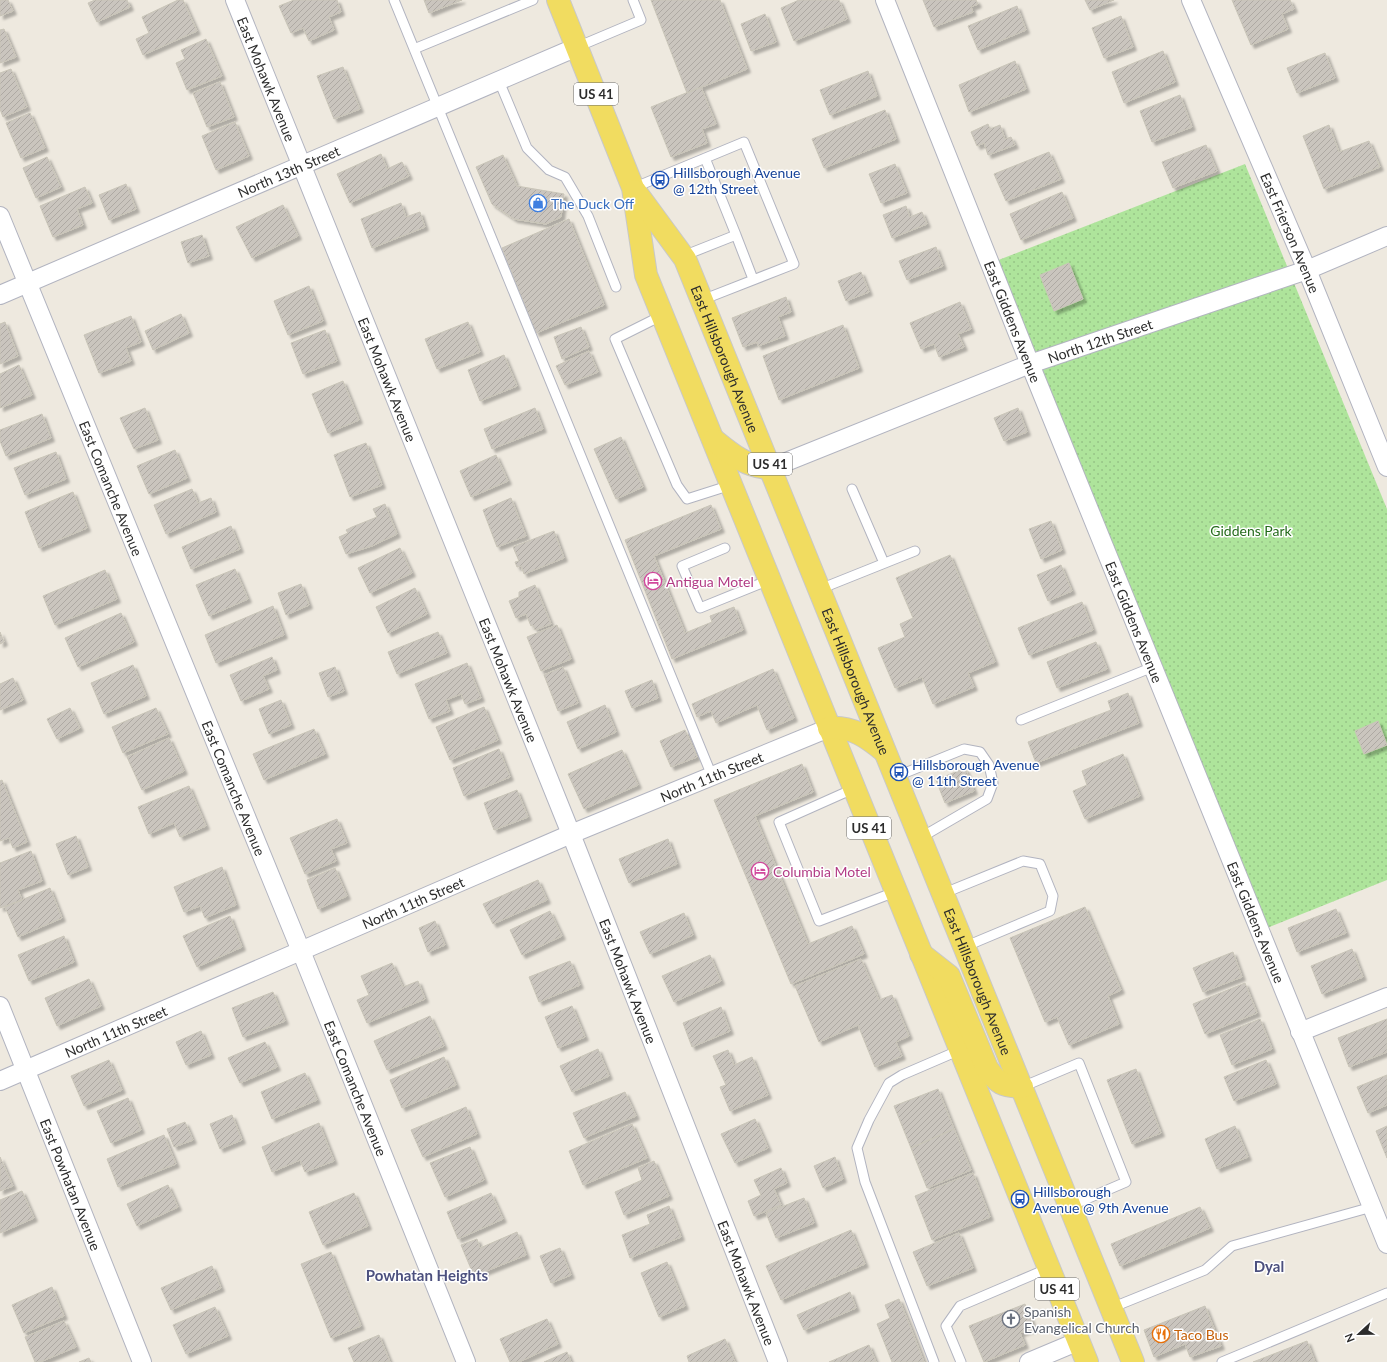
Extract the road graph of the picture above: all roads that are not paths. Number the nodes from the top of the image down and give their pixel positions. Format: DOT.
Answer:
graph roads {
  1 [pos="235,0"];
  2 [pos="394,0"];
  3 [pos="533,0"];
  4 [pos="558,0"];
  5 [pos="633,0"];
  6 [pos="885,0"];
  7 [pos="1191,0"];
  8 [pos="577,47"];
  9 [pos="414,50"];
  10 [pos="499,81"];
  11 [pos="438,107"];
  12 [pos="705,158"];
  13 [pos="303,165"];
  14 [pos="633,188"];
  15 [pos="0,216"];
  16 [pos="736,235"];
  17 [pos="1387,236"];
  18 [pos="683,256"];
  19 [pos="1307,270"];
  20 [pos="753,280"];
  21 [pos="27,283"];
  22 [pos="616,287"];
  23 [pos="0,295"];
  24 [pos="702,300"];
  25 [pos="663,315"];
  26 [pos="1030,364"];
  27 [pos="713,439"];
  28 [pos="1387,467"];
  29 [pos="771,468"];
  30 [pos="731,485"];
  31 [pos="852,489"];
  32 [pos="725,548"];
  33 [pos="915,551"];
  34 [pos="884,563"];
  35 [pos="769,580"];
  36 [pos="820,589"];
  37 [pos="1153,667"];
  38 [pos="1021,720"];
  39 [pos="829,728"];
  40 [pos="885,752"];
  41 [pos="712,776"];
  42 [pos="895,777"];
  43 [pos="853,789"];
  44 [pos="571,834"];
  45 [pos="920,838"];
  46 [pos="895,892"];
  47 [pos="942,894"];
  48 [pos="964,947"];
  49 [pos="301,951"];
  50 [pos="920,954"];
  51 [pos="1387,997"];
  52 [pos="0,1006"];
  53 [pos="1300,1032"];
  54 [pos="960,1050"];
  55 [pos="26,1069"];
  56 [pos="0,1081"];
  57 [pos="1022,1087"];
  58 [pos="1070,1206"];
  59 [pos="1372,1207"];
  60 [pos="1387,1244"];
  61 [pos="1049,1268"];
  62 [pos="1387,1293"];
  63 [pos="1111,1308"];
  64 [pos="1079,1341"];
  65 [pos="142,1362"];
  66 [pos="466,1362"];
  67 [pos="778,1362"];
  68 [pos="934,1362"];
  69 [pos="961,1362"];
  70 [pos="1029,1362"];
  71 [pos="1087,1362"];
  72 [pos="1133,1362"];
  73 [pos="1222,1362"];
  1 -- 13 [label="street, East Mohawk Avenue"];
  2 -- 9 [label="lane"];
  3 -- 9 [label="lane"];
  4 -- 8 [label="main road, East Hillsborough Avenue / US 41"];
  5 -- 8 [label="lane"];
  6 -- 26 [label="street, East Giddens Avenue"];
  7 -- 19 [label="street, East Frierson Avenue"];
  8 -- 10 [label="street, North 13th Street"];
  8 -- 14 [label="main road, East Hillsborough Avenue / US 41"];
  9 -- 11 [label="lane"];
  10 -- 11 [label="street, North 13th Street"];
  10 -- 22 [label="lane"];
  11 -- 13 [label="street, North 13th Street"];
  11 -- 41 [label="lane"];
  12 -- 14 [label="lane"];
  12 -- 16 [label="lane"];
  12 -- 20 [label="lane"];
  13 -- 21 [label="street, North 13th Street"];
  13 -- 44 [label="street, East Mohawk Avenue"];
  14 -- 18 [label="main road, East Hillsborough Avenue / US 41"];
  14 -- 25 [label="main road, East Hillsborough Avenue / US 41"];
  15 -- 21 [label="street, East Comanche Avenue"];
  16 -- 18 [label="lane"];
  16 -- 20 [label="lane"];
  17 -- 19 [label="street, North 12th Street"];
  18 -- 24 [label="main road, East Hillsborough Avenue / US 41"];
  19 -- 26 [label="street, North 12th Street"];
  19 -- 28 [label="street, East Frierson Avenue"];
  20 -- 24 [label="lane"];
  21 -- 23 [label="street, North 13th Street"];
  21 -- 49 [label="street, East Comanche Avenue"];
  24 -- 29 [label="main road, East Hillsborough Avenue / US 41"];
  25 -- 27 [label="main road, East Hillsborough Avenue / US 41"];
  25 -- 30 [label="lane"];
  26 -- 29 [label="street, North 12th Street"];
  26 -- 37 [label="street, East Giddens Avenue"];
  27 -- 29 [label="main road"];
  27 -- 30 [label="main road, East Hillsborough Avenue / US 41"];
  29 -- 36 [label="main road, East Hillsborough Avenue / US 41"];
  30 -- 35 [label="main road, East Hillsborough Avenue / US 41"];
  31 -- 34 [label="lane"];
  32 -- 35 [label="lane"];
  33 -- 34 [label="lane"];
  34 -- 36 [label="lane"];
  35 -- 39 [label="main road, East Hillsborough Avenue / US 41"];
  36 -- 40 [label="main road, East Hillsborough Avenue / US 41"];
  37 -- 38 [label="lane"];
  37 -- 53 [label="street, East Giddens Avenue"];
  39 -- 40 [label="main road"];
  39 -- 41 [label="street, North 11th Street"];
  39 -- 43 [label="main road, East Hillsborough Avenue / US 41"];
  40 -- 42 [label="main road, East Hillsborough Avenue / US 41"];
  41 -- 44 [label="street, North 11th Street"];
  42 -- 45 [label="main road, East Hillsborough Avenue / US 41"];
  42 -- 45 [label="lane"];
  43 -- 46 [label="main road, East Hillsborough Avenue / US 41"];
  43 -- 46 [label="lane"];
  44 -- 49 [label="street, North 11th Street"];
  44 -- 67 [label="street, East Mohawk Avenue"];
  45 -- 47 [label="main road, East Hillsborough Avenue / US 41"];
  46 -- 50 [label="main road, East Hillsborough Avenue / US 41"];
  47 -- 48 [label="main road, East Hillsborough Avenue / US 41"];
  47 -- 48 [label="lane"];
  48 -- 57 [label="main road, East Hillsborough Avenue / US 41"];
  49 -- 55 [label="street, North 11th Street"];
  49 -- 66 [label="street, East Comanche Avenue"];
  50 -- 54 [label="main road, East Hillsborough Avenue / US 41"];
  50 -- 57 [label="main road"];
  51 -- 53 [label="street"];
  52 -- 55 [label="street, East Powhatan Avenue"];
  53 -- 59 [label="street, East Giddens Avenue"];
  54 -- 61 [label="main road, East Hillsborough Avenue / US 41"];
  54 -- 68 [label="lane"];
  55 -- 56 [label="street, North 11th Street"];
  55 -- 65 [label="street, East Powhatan Avenue"];
  57 -- 58 [label="main road, East Hillsborough Avenue / US 41"];
  57 -- 58 [label="lane"];
  58 -- 63 [label="main road, East Hillsborough Avenue / US 41"];
  59 -- 60 [label="street, East Giddens Avenue"];
  59 -- 63 [label="lane"];
  61 -- 64 [label="main road, East Hillsborough Avenue / US 41"];
  61 -- 69 [label="lane"];
  62 -- 73 [label="lane"];
  63 -- 72 [label="main road, East Hillsborough Avenue / US 41"];
  64 -- 70 [label="street"];
  64 -- 71 [label="main road, East Hillsborough Avenue / US 41"];
}
